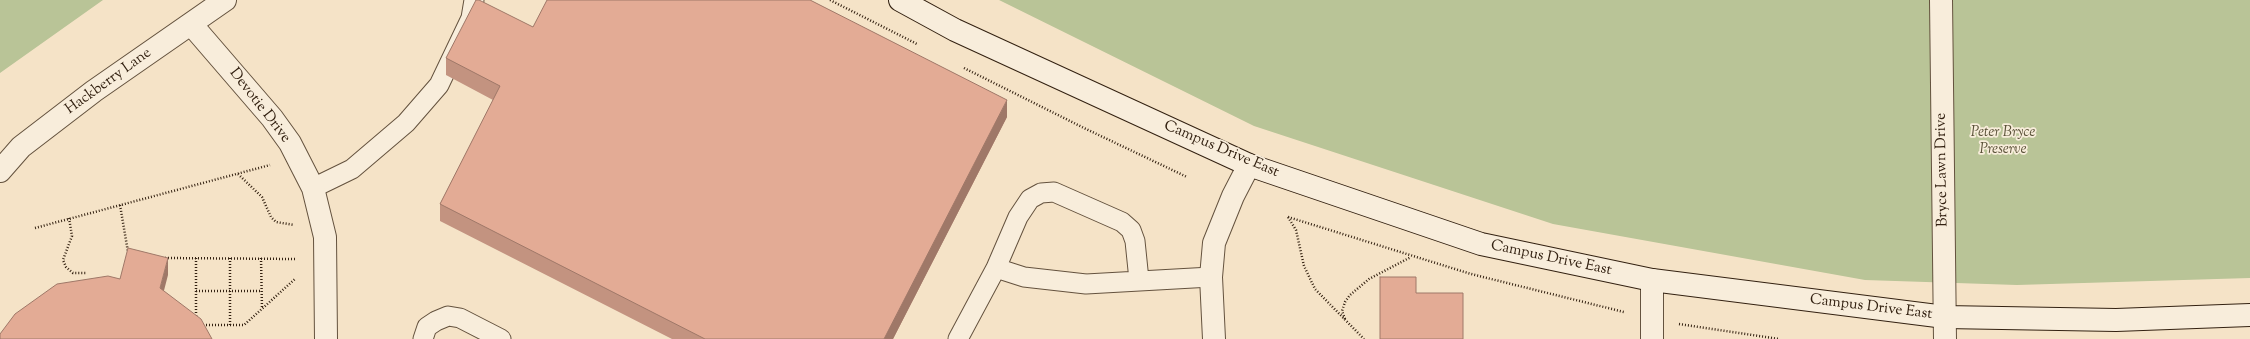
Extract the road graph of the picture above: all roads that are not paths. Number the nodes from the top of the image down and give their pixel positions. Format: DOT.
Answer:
graph roads {
  1 [pos="225,0"];
  2 [pos="474,0"];
  3 [pos="900,0"];
  4 [pos="1941,0"];
  5 [pos="191,24"];
  6 [pos="1249,165"];
  7 [pos="0,171"];
  8 [pos="313,188"];
  9 [pos="996,268"];
  10 [pos="1211,278"];
  11 [pos="1139,280"];
  12 [pos="1652,280"];
  13 [pos="2250,315"];
  14 [pos="1945,317"];
  15 [pos="326,339"];
  16 [pos="423,339"];
  17 [pos="501,339"];
  18 [pos="958,339"];
  19 [pos="1214,339"];
  20 [pos="1652,339"];
  21 [pos="1945,339"];
  1 -- 5 [label="street, Hackberry Lane"];
  2 -- 8 [label="lane"];
  3 -- 6 [label="street, Campus Drive East"];
  4 -- 14 [label="street, Bryce Lawn Drive"];
  5 -- 7 [label="street, Hackberry Lane"];
  5 -- 8 [label="street, Devotie Drive"];
  6 -- 10 [label="street"];
  6 -- 12 [label="street, Campus Drive East"];
  8 -- 15 [label="street, Devotie Drive"];
  9 -- 11 [label="lane"];
  9 -- 11 [label="lane"];
  9 -- 18 [label="lane"];
  10 -- 11 [label="lane"];
  10 -- 19 [label="street"];
  12 -- 14 [label="street, Campus Drive East"];
  12 -- 20 [label="street"];
  13 -- 14 [label="street, Campus Drive East"];
  14 -- 21 [label="street, Bryce Lawn Drive"];
  16 -- 17 [label="lane"];
}
